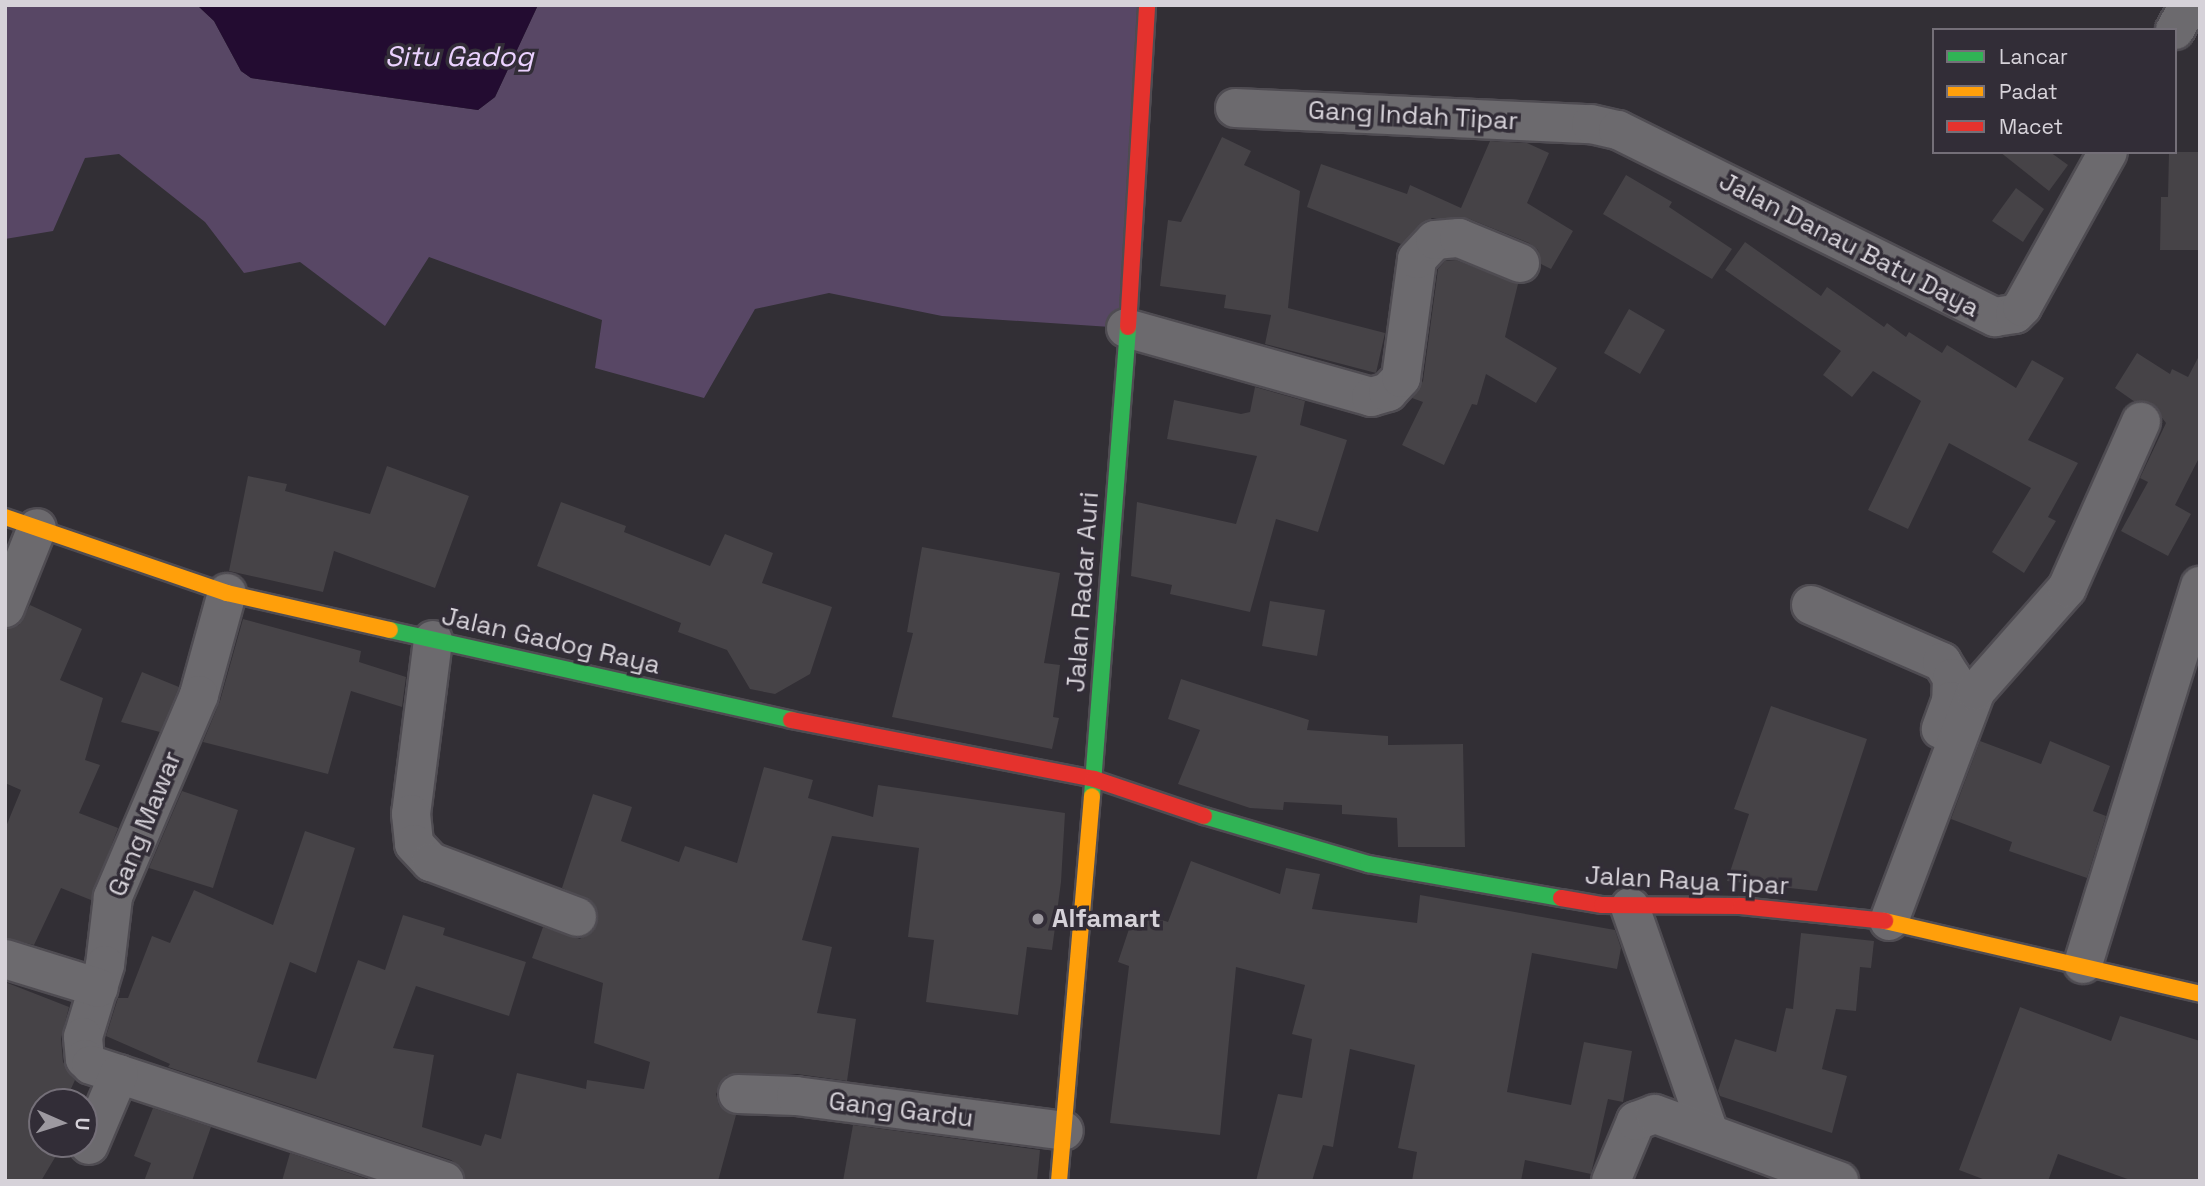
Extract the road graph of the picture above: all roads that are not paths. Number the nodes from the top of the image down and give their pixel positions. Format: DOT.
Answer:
graph roads {
  1 [pos="1147,5"];
  2 [pos="2189,5"];
  3 [pos="2176,28"];
  4 [pos="1235,108"];
  5 [pos="1591,124"];
  6 [pos="2107,154"];
  7 [pos="1520,262"];
  8 [pos="1126,328"];
  9 [pos="2141,422"];
  10 [pos="21,522"];
  11 [pos="2200,586"];
  12 [pos="227,593"];
  13 [pos="1811,605"];
  14 [pos="5,608"];
  15 [pos="433,640"];
  16 [pos="1094,779"];
  17 [pos="1630,907"];
  18 [pos="578,917"];
  19 [pos="1878,919"];
  20 [pos="5,959"];
  21 [pos="2083,964"];
  22 [pos="99,988"];
  23 [pos="2200,994"];
  24 [pos="119,1074"];
  25 [pos="738,1094"];
  26 [pos="98,1124"];
  27 [pos="1064,1131"];
  28 [pos="1709,1132"];
  29 [pos="444,1181"];
  30 [pos="1059,1181"];
  31 [pos="1611,1181"];
  32 [pos="1839,1181"];
  1 -- 8 [label="street, Jalan Radar Auri"];
  2 -- 3 [label="street"];
  4 -- 5 [label="street, Gang Indah Tipar"];
  5 -- 6 [label="street, Jalan Danau Batu Daya"];
  7 -- 8 [label="street"];
  8 -- 16 [label="street, Jalan Radar Auri"];
  9 -- 19 [label="street"];
  10 -- 12 [label="street, Jalan Gadog Raya"];
  10 -- 14 [label="street"];
  11 -- 21 [label="street"];
  12 -- 15 [label="street, Jalan Gadog Raya"];
  12 -- 22 [label="street, Gang Mawar"];
  13 -- 19 [label="street"];
  15 -- 16 [label="street, Jalan Gadog Raya"];
  15 -- 18 [label="street"];
  16 -- 17 [label="street, Jalan Raya Tipar"];
  16 -- 27 [label="street, Jalan Radar Auri"];
  17 -- 19 [label="street, Jalan Raya Tipar"];
  17 -- 28 [label="street"];
  19 -- 21 [label="street, Jalan Raya Tipar"];
  20 -- 22 [label="street"];
  21 -- 23 [label="street, Jalan Raya Tipar"];
  22 -- 24 [label="street, Gang Mawar"];
  24 -- 26 [label="street"];
  24 -- 29 [label="street"];
  25 -- 27 [label="street, Gang Gardu"];
  27 -- 30 [label="street, Jalan Radar Auri"];
  28 -- 31 [label="street"];
  28 -- 32 [label="street"];
}
